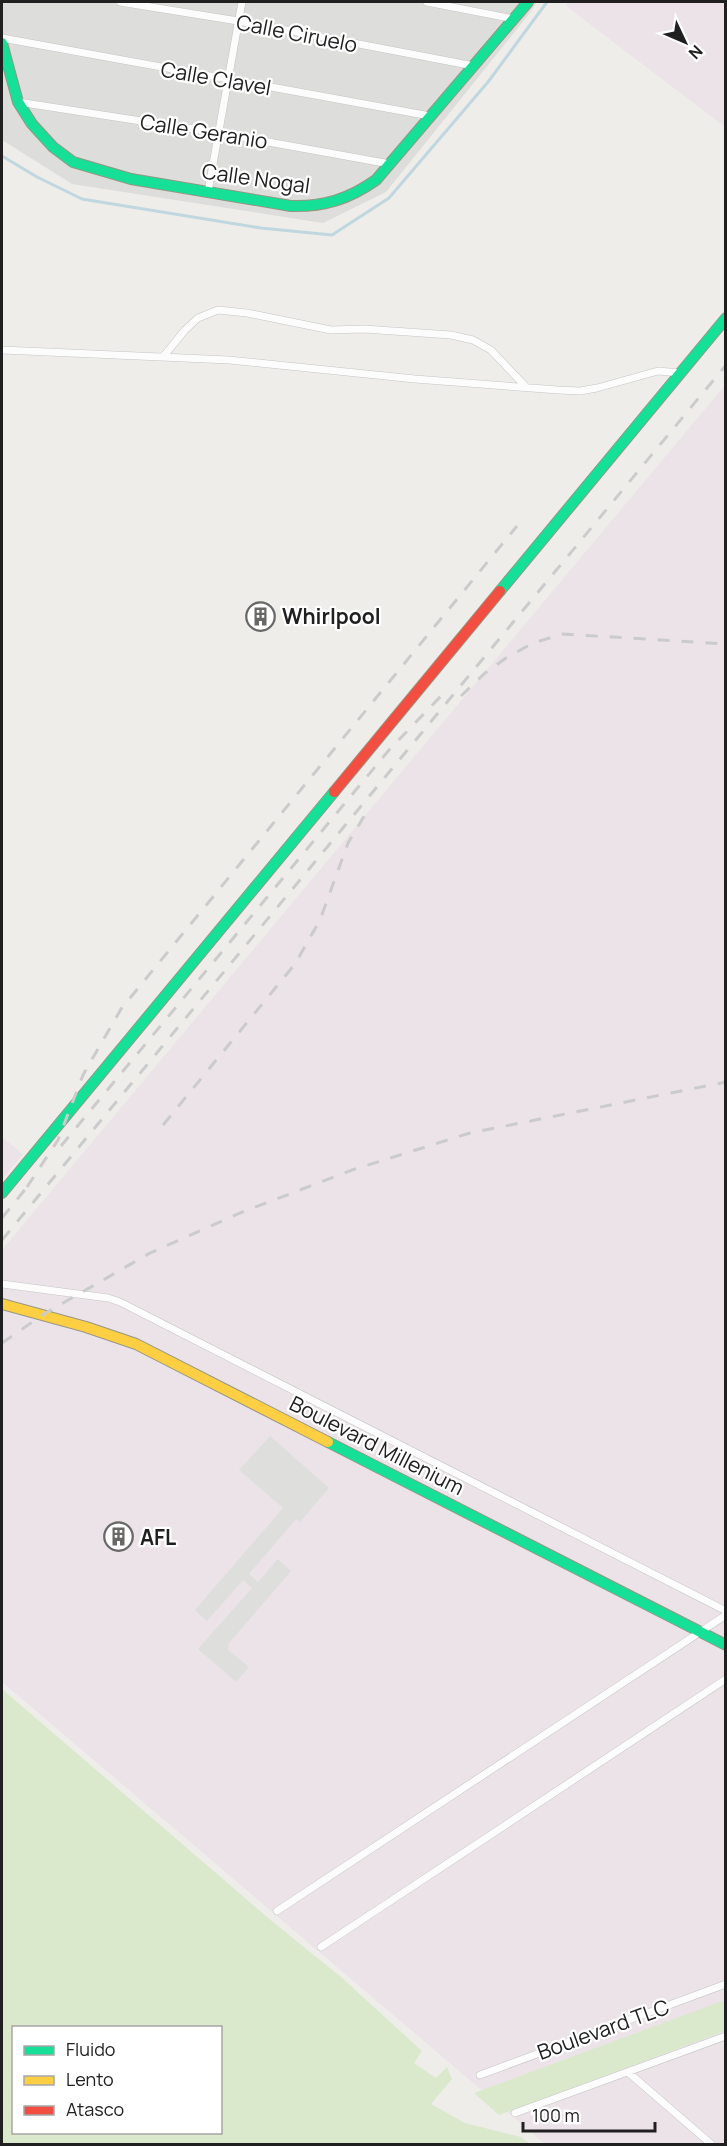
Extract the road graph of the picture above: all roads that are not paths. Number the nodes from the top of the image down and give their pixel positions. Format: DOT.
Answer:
graph roads {
  1 [pos="120,2"];
  2 [pos="242,2"];
  3 [pos="427,2"];
  4 [pos="528,2"];
  5 [pos="514,19"];
  6 [pos="238,21"];
  7 [pos="2,38"];
  8 [pos="2,43"];
  9 [pos="474,66"];
  10 [pos="227,80"];
  11 [pos="18,102"];
  12 [pos="430,116"];
  13 [pos="219,133"];
  14 [pos="390,164"];
  15 [pos="208,192"];
  16 [pos="726,318"];
  17 [pos="2,350"];
  18 [pos="163,357"];
  19 [pos="681,373"];
  20 [pos="526,387"];
  21 [pos="2,1193"];
  22 [pos="2,1284"];
  23 [pos="2,1304"];
  24 [pos="726,1613"];
  25 [pos="702,1632"];
  26 [pos="726,1645"];
  27 [pos="726,1679"];
  28 [pos="277,1911"];
  29 [pos="321,1947"];
  30 [pos="726,1984"];
  31 [pos="726,2036"];
  32 [pos="629,2073"];
  33 [pos="480,2075"];
  34 [pos="514,2114"];
  35 [pos="711,2145"];
  1 -- 6 [label="street, Calle Ciruelo"];
  2 -- 6 [label="street"];
  3 -- 5 [label="street"];
  4 -- 5 [label="street, Calle Nogal"];
  5 -- 9 [label="street, Calle Nogal"];
  6 -- 9 [label="street, Calle Ciruelo"];
  6 -- 10 [label="street"];
  7 -- 10 [label="street, Calle Clavel"];
  8 -- 11 [label="street, Calle Nogal"];
  9 -- 12 [label="street, Calle Nogal"];
  10 -- 12 [label="street, Calle Clavel"];
  10 -- 13 [label="street"];
  11 -- 13 [label="street, Calle Geranio"];
  11 -- 15 [label="street, Calle Nogal"];
  12 -- 14 [label="street, Calle Nogal"];
  13 -- 14 [label="street, Calle Geranio"];
  13 -- 15 [label="street"];
  14 -- 15 [label="street, Calle Nogal"];
  16 -- 19 [label="street"];
  17 -- 18 [label="street"];
  18 -- 20 [label="street"];
  18 -- 20 [label="street"];
  19 -- 20 [label="street"];
  19 -- 21 [label="street"];
  22 -- 24 [label="street, Boulevard Millenium"];
  23 -- 25 [label="street, Boulevard Millenium"];
  24 -- 25 [label="street"];
  25 -- 26 [label="street, Boulevard Millenium"];
  25 -- 28 [label="street"];
  27 -- 29 [label="street"];
  30 -- 33 [label="street, Boulevard TLC"];
  31 -- 32 [label="street"];
  32 -- 34 [label="street"];
  32 -- 35 [label="street"];
}
